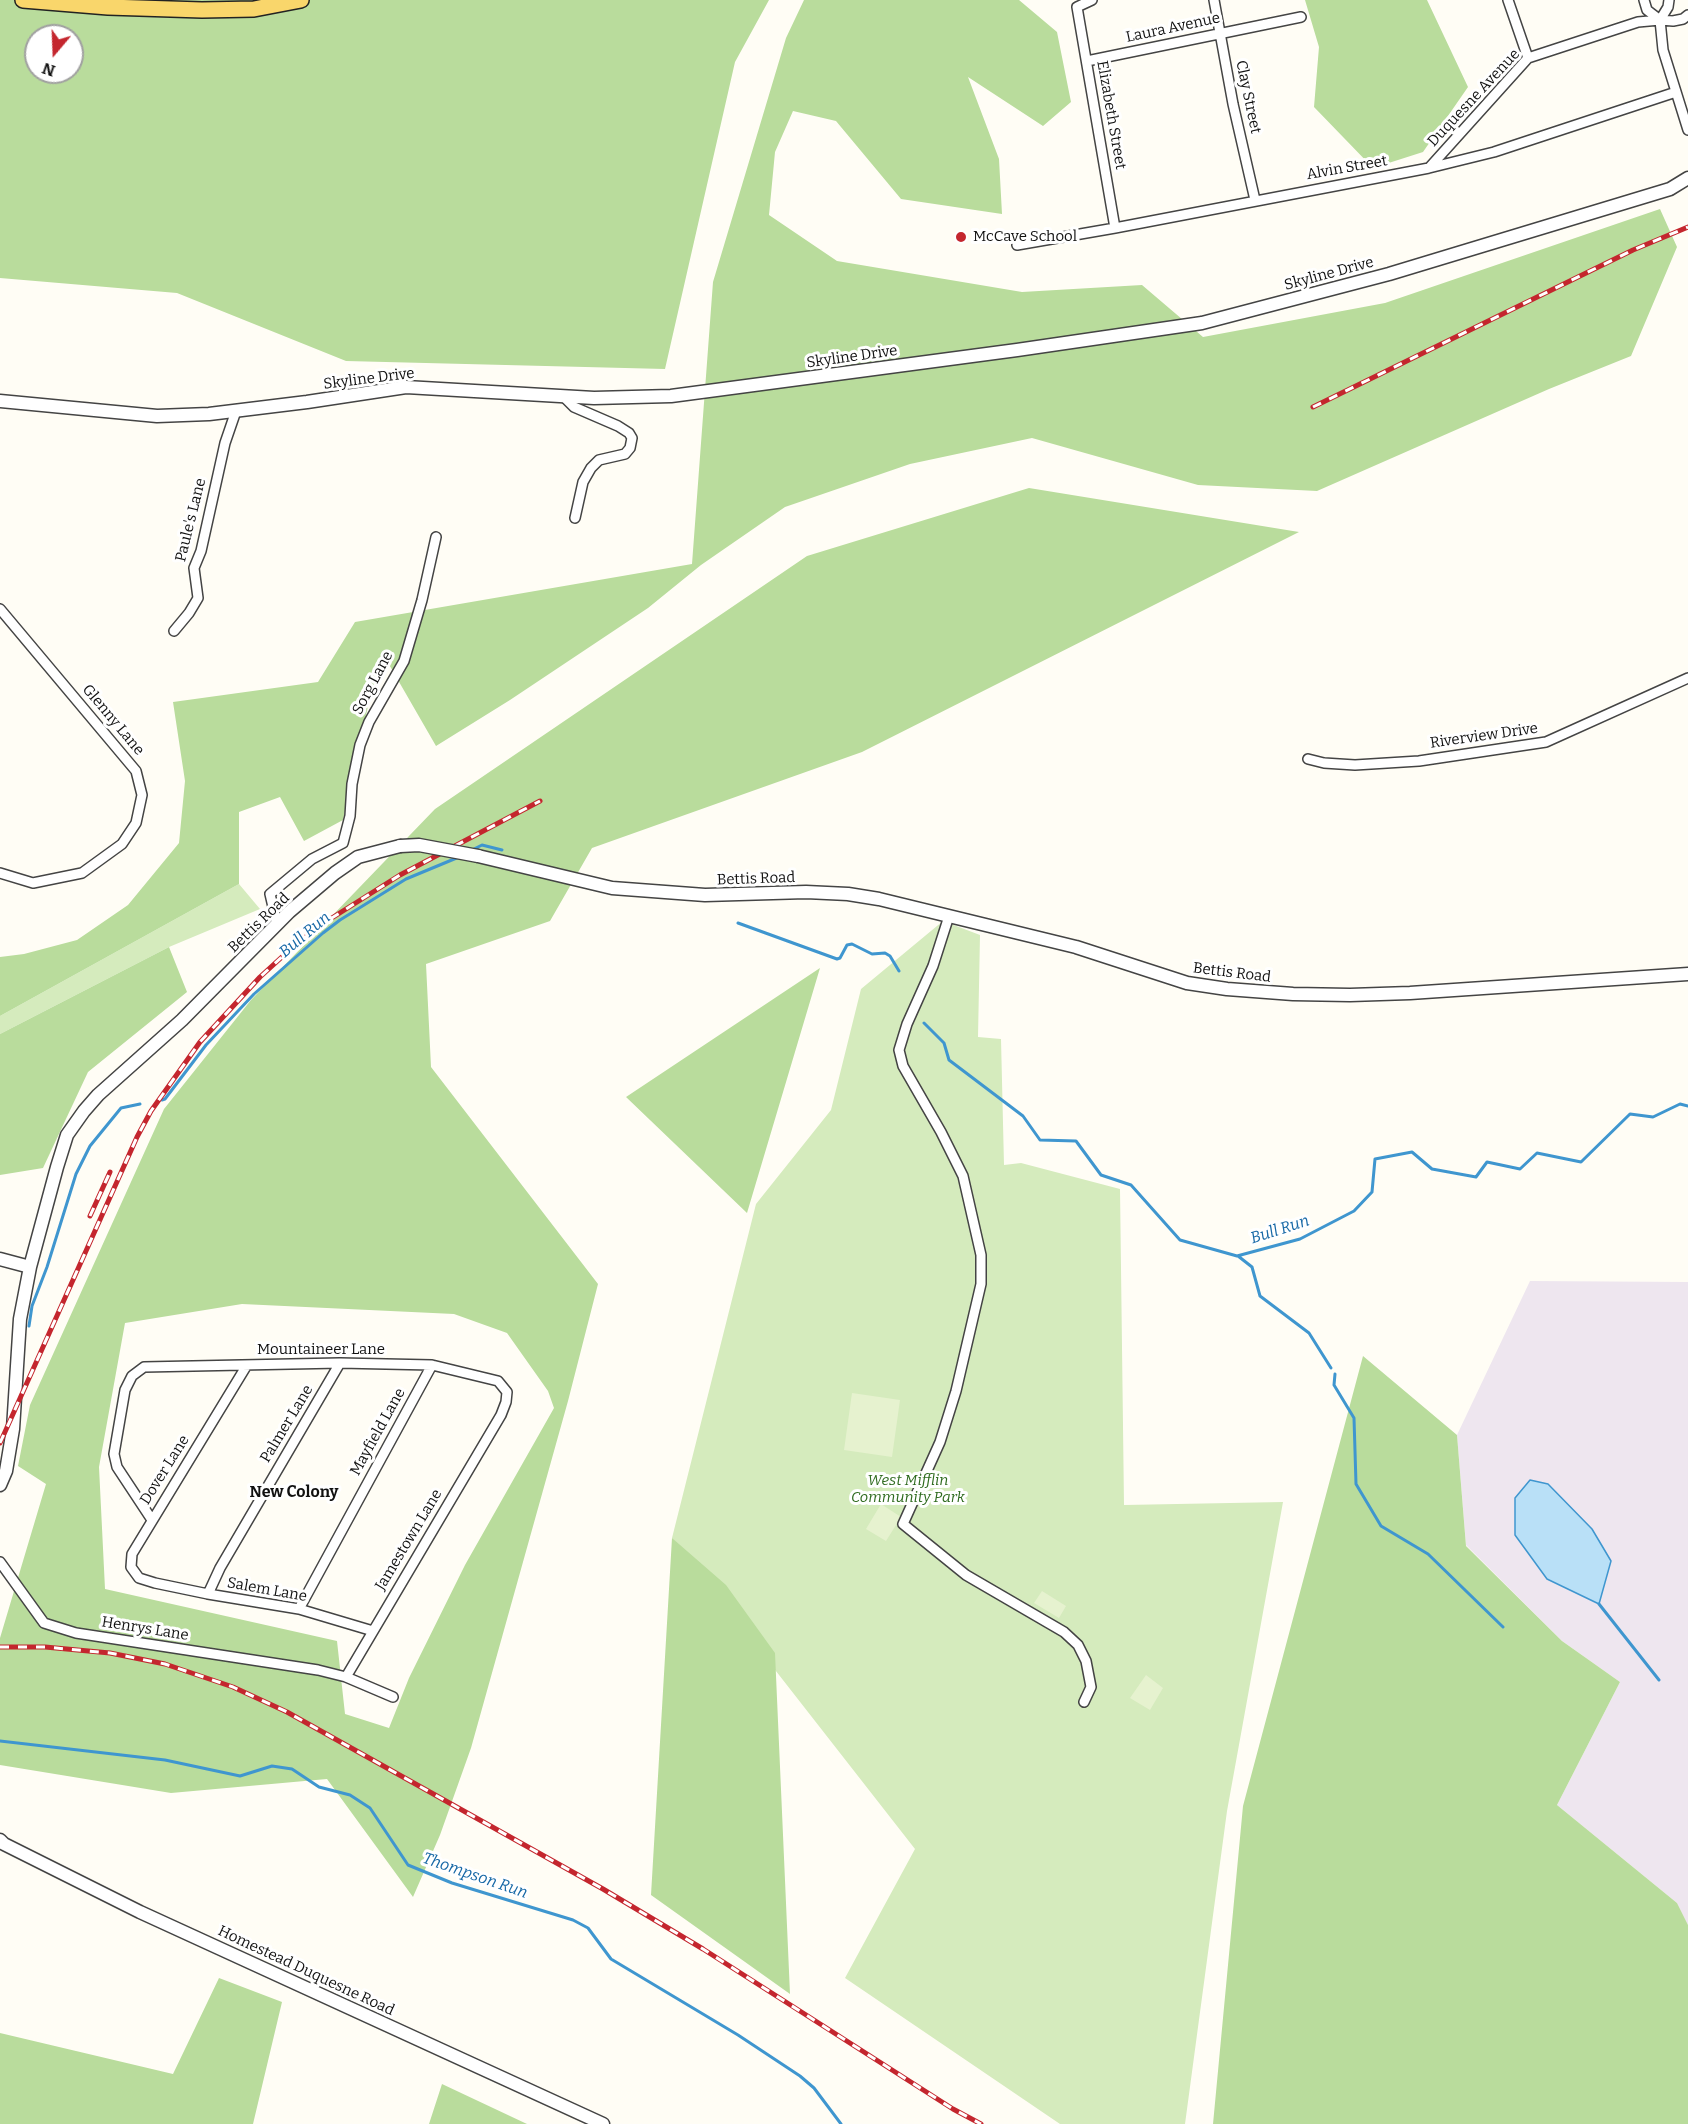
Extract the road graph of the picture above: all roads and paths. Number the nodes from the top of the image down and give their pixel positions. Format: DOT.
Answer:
graph roads {
  1 [pos="23,0"];
  2 [pos="302,0"];
  3 [pos="1092,0"];
  4 [pos="1214,0"];
  5 [pos="1508,0"];
  6 [pos="1644,0"];
  7 [pos="1669,0"];
  8 [pos="1688,15"];
  9 [pos="1301,17"];
  10 [pos="1660,20"];
  11 [pos="1220,34"];
  12 [pos="1528,58"];
  13 [pos="1087,61"];
  14 [pos="1676,92"];
  15 [pos="1688,130"];
  16 [pos="1429,168"];
  17 [pos="1688,178"];
  18 [pos="1256,200"];
  19 [pos="1115,228"];
  20 [pos="1017,245"];
  21 [pos="563,396"];
  22 [pos="0,401"];
  23 [pos="236,411"];
  24 [pos="575,519"];
  25 [pos="436,537"];
  26 [pos="0,609"];
  27 [pos="174,631"];
  28 [pos="1688,678"];
  29 [pos="1308,759"];
  30 [pos="0,873"];
  31 [pos="949,916"];
  32 [pos="278,924"];
  33 [pos="1688,974"];
  34 [pos="0,1259"];
  35 [pos="30,1267"];
  36 [pos="340,1364"];
  37 [pos="247,1365"];
  38 [pos="432,1365"];
  39 [pos="507,1392"];
  40 [pos="0,1485"];
  41 [pos="152,1520"];
  42 [pos="0,1562"];
  43 [pos="155,1583"];
  44 [pos="208,1594"];
  45 [pos="299,1609"];
  46 [pos="373,1631"];
  47 [pos="346,1677"];
  48 [pos="393,1697"];
  49 [pos="1084,1702"];
  50 [pos="1,1843"];
  51 [pos="603,2124"];
  1 -- 2 [label="main road"];
  3 -- 13 [label="street, Elizabeth Street"];
  4 -- 11 [label="street, Clay Street"];
  5 -- 12 [label="street"];
  6 -- 10 [label="street"];
  7 -- 10 [label="street"];
  8 -- 10 [label="street, Duquesne Avenue"];
  9 -- 11 [label="street, Laura Avenue"];
  10 -- 12 [label="street, Duquesne Avenue"];
  10 -- 14 [label="street"];
  11 -- 13 [label="street, Laura Avenue"];
  11 -- 18 [label="street, Clay Street"];
  12 -- 16 [label="street, Duquesne Avenue"];
  13 -- 19 [label="street, Elizabeth Street"];
  14 -- 15 [label="street"];
  14 -- 16 [label="street, Alvin Street"];
  16 -- 18 [label="street, Alvin Street"];
  17 -- 21 [label="street, Skyline Drive"];
  18 -- 19 [label="street, Alvin Street"];
  19 -- 20 [label="street, Alvin Street"];
  21 -- 23 [label="street, Skyline Drive"];
  21 -- 24 [label="street"];
  22 -- 23 [label="street, Skyline Drive"];
  23 -- 27 [label="street, Paule's Lane"];
  25 -- 32 [label="street, Sorg Lane"];
  26 -- 30 [label="street, Glenny Lane"];
  28 -- 29 [label="street, Riverview Drive"];
  31 -- 32 [label="street, Bettis Road, bridge"];
  31 -- 33 [label="street, Bettis Road"];
  31 -- 49 [label="street"];
  32 -- 35 [label="street, Bettis Road"];
  34 -- 35 [label="street"];
  35 -- 40 [label="street"];
  36 -- 37 [label="street, Mountaineer Lane"];
  36 -- 38 [label="street, Mountaineer Lane"];
  36 -- 44 [label="street, Palmer Lane"];
  37 -- 41 [label="street, Dover Lane"];
  37 -- 41 [label="street, Mountaineer Lane"];
  38 -- 39 [label="street, Mountaineer Lane"];
  38 -- 45 [label="street, Mayfield Lane"];
  39 -- 46 [label="street, Jamestown Lane"];
  41 -- 43 [label="street, Dover Lane"];
  42 -- 47 [label="street, Henrys Lane"];
  43 -- 44 [label="street, Salem Lane"];
  44 -- 45 [label="street, Salem Lane"];
  45 -- 46 [label="street, Salem Lane"];
  46 -- 47 [label="street, Jamestown Lane"];
  47 -- 48 [label="street"];
  50 -- 51 [label="street, Homestead Duquesne Road"];
}
